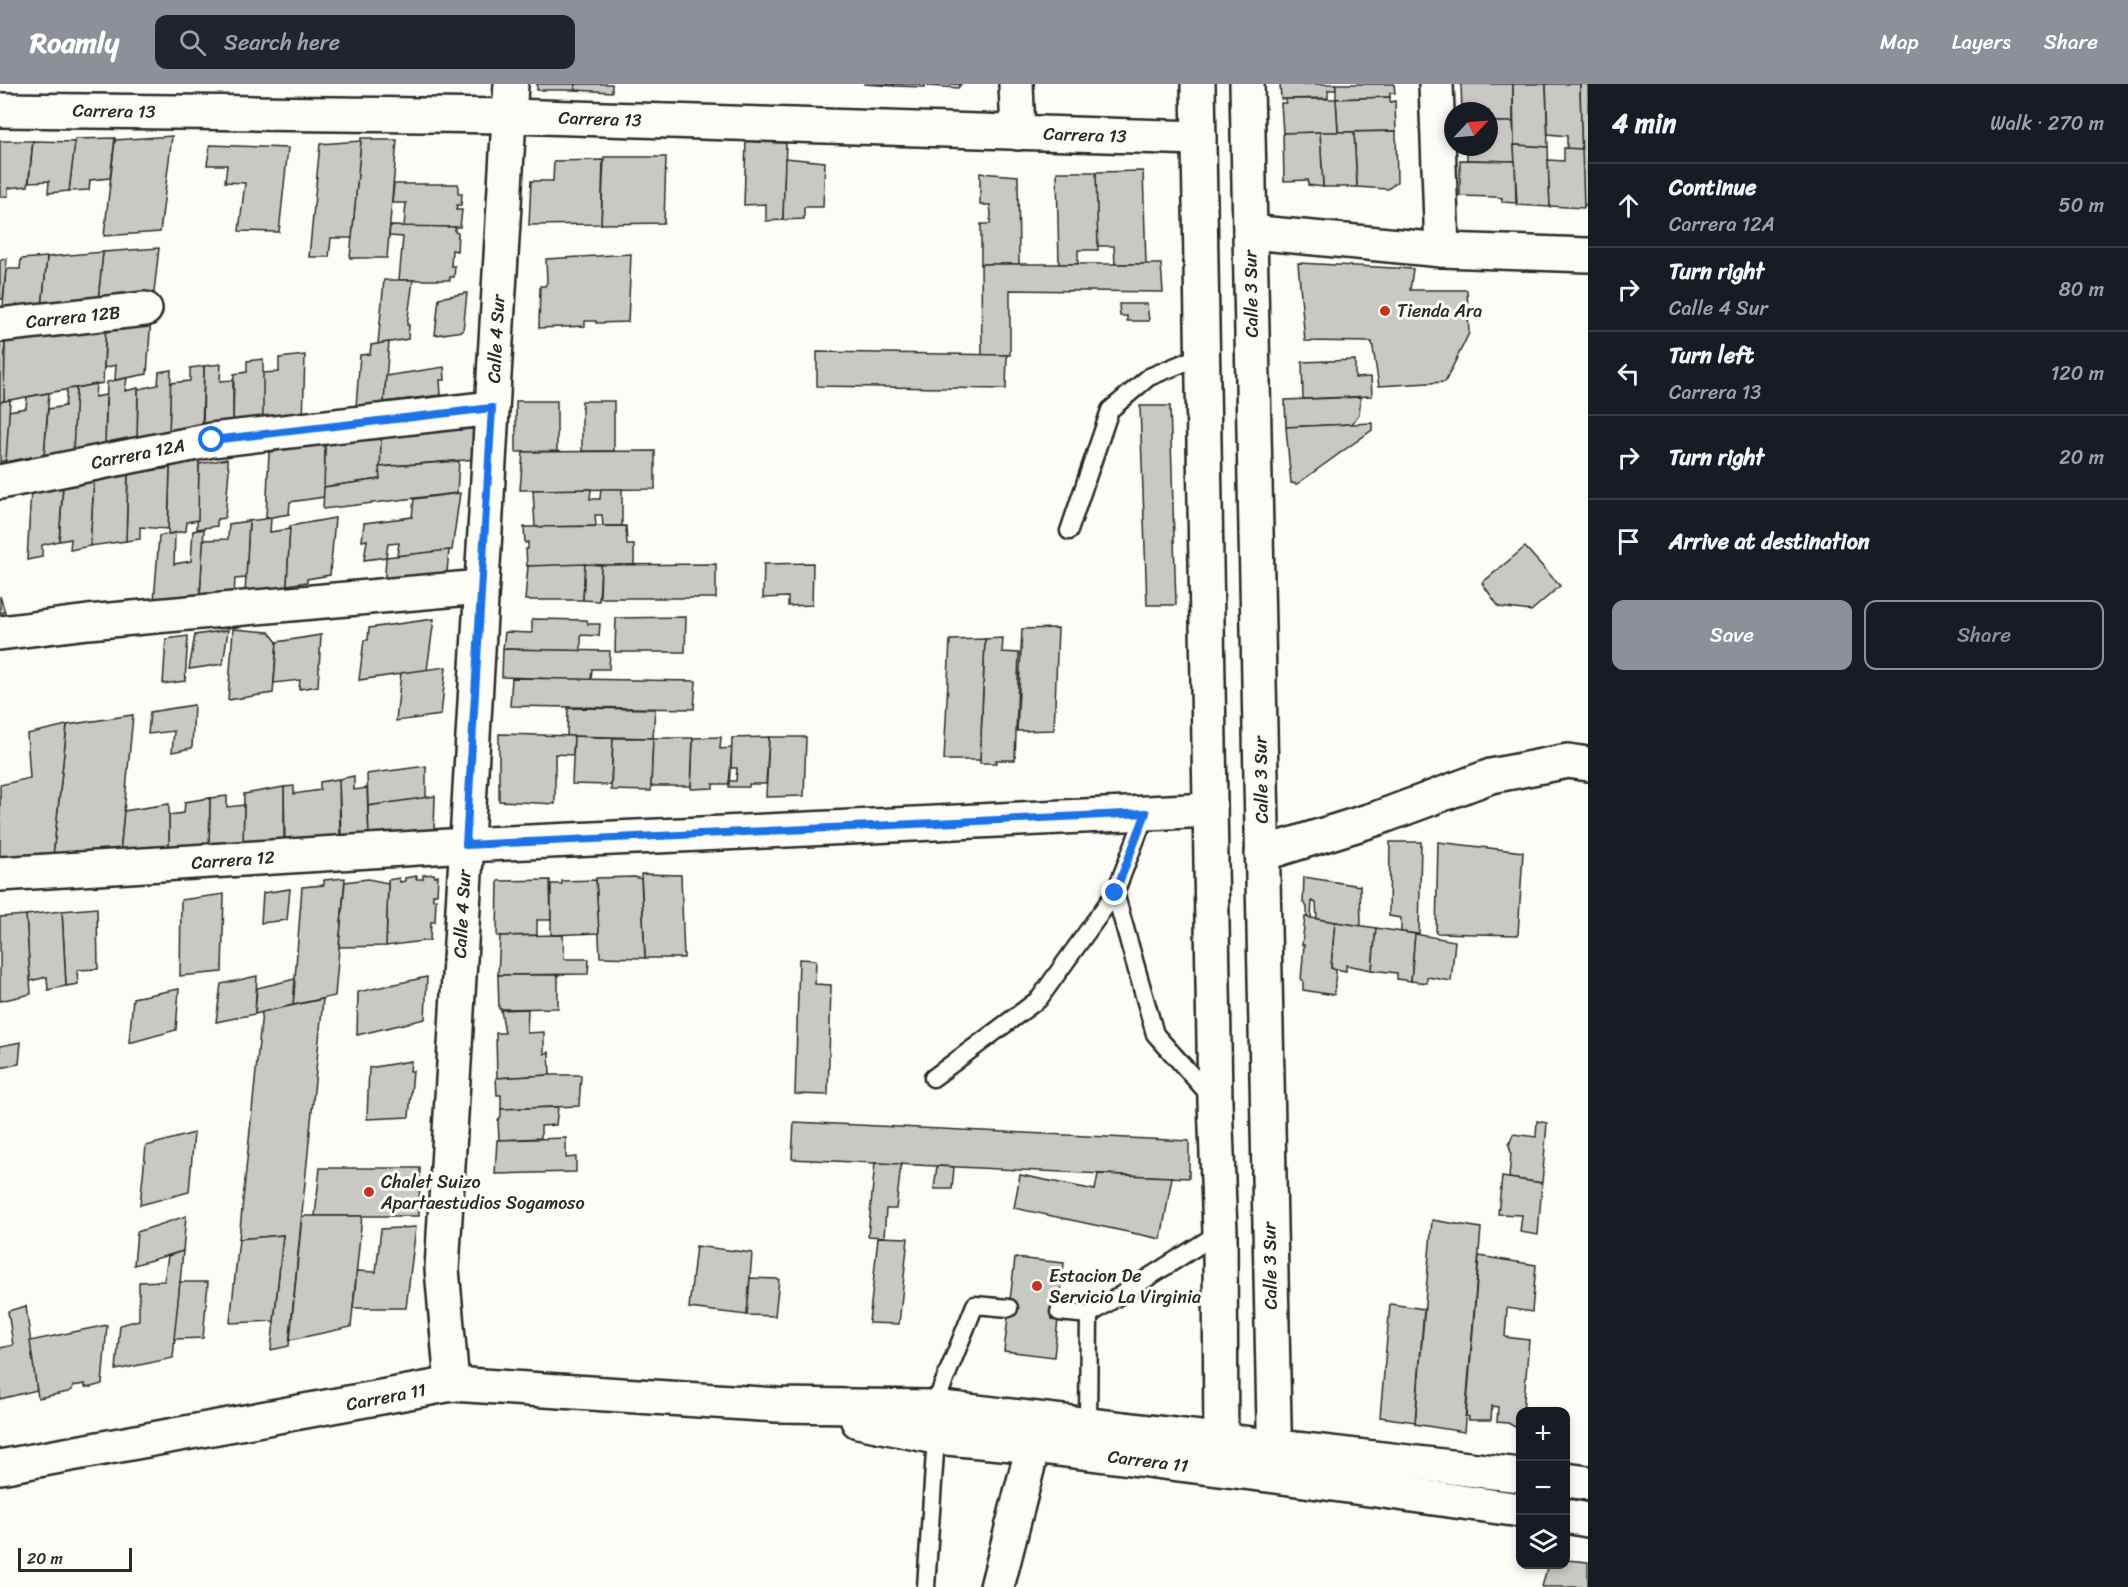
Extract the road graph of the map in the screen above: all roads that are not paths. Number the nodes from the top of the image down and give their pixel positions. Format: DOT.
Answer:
graph roads {
  1 [pos="511,84"];
  2 [pos="1016,84"];
  3 [pos="1198,84"];
  4 [pos="1247,84"];
  5 [pos="1436,84"];
  6 [pos="0,110"];
  7 [pos="510,116"];
  8 [pos="1018,132"];
  9 [pos="1199,138"];
  10 [pos="1250,232"];
  11 [pos="1442,250"];
  12 [pos="1588,255"];
  13 [pos="145,309"];
  14 [pos="0,325"];
  15 [pos="1203,355"];
  16 [pos="492,408"];
  17 [pos="0,482"];
  18 [pos="1069,531"];
  19 [pos="482,588"];
  20 [pos="0,633"];
  21 [pos="1588,764"];
  22 [pos="1210,810"];
  23 [pos="1146,813"];
  24 [pos="466,845"];
  25 [pos="1262,854"];
  26 [pos="0,874"];
  27 [pos="1115,893"];
  28 [pos="933,1078"];
  29 [pos="1215,1102"];
  30 [pos="1220,1232"];
  31 [pos="1009,1308"];
  32 [pos="1059,1312"];
  33 [pos="1089,1315"];
  34 [pos="452,1384"];
  35 [pos="935,1422"];
  36 [pos="1088,1425"];
  37 [pos="1033,1432"];
  38 [pos="1220,1456"];
  39 [pos="1274,1461"];
  40 [pos="0,1467"];
  41 [pos="1516,1475"];
  42 [pos="1570,1481"];
  43 [pos="1588,1483"];
  44 [pos="1516,1509"];
  45 [pos="1570,1517"];
  46 [pos="1588,1520"];
  47 [pos="926,1587"];
  48 [pos="997,1587"];
  1 -- 7 [label="street, Calle 4 Sur"];
  2 -- 8 [label="street"];
  3 -- 9 [label="street"];
  4 -- 10 [label="street, Calle 3 Sur"];
  5 -- 11 [label="street"];
  6 -- 7 [label="street, Carrera 13"];
  7 -- 8 [label="street, Carrera 13"];
  7 -- 16 [label="street, Calle 4 Sur"];
  8 -- 9 [label="street, Carrera 13"];
  9 -- 15 [label="street"];
  10 -- 11 [label="street"];
  10 -- 25 [label="street, Calle 3 Sur"];
  11 -- 12 [label="street"];
  13 -- 14 [label="street, Carrera 12B"];
  15 -- 18 [label="lane"];
  15 -- 22 [label="street"];
  16 -- 17 [label="street, Carrera 12A"];
  16 -- 19 [label="street, Calle 4 Sur"];
  19 -- 20 [label="street"];
  19 -- 24 [label="street, Calle 4 Sur"];
  21 -- 25 [label="street"];
  22 -- 23 [label="street"];
  22 -- 29 [label="street"];
  23 -- 24 [label="street"];
  23 -- 27 [label="lane"];
  24 -- 26 [label="street, Carrera 12"];
  24 -- 34 [label="street, Calle 4 Sur"];
  25 -- 39 [label="street, Calle 3 Sur"];
  27 -- 28 [label="lane"];
  27 -- 29 [label="lane"];
  29 -- 30 [label="street"];
  30 -- 33 [label="lane"];
  30 -- 38 [label="street"];
  31 -- 35 [label="lane"];
  32 -- 33 [label="lane"];
  33 -- 36 [label="lane"];
  34 -- 35 [label="street, Carrera 11"];
  34 -- 40 [label="street, Carrera 11"];
  35 -- 37 [label="street, Carrera 11"];
  35 -- 47 [label="lane"];
  36 -- 37 [label="street, Carrera 11"];
  36 -- 38 [label="street, Carrera 11"];
  37 -- 38 [label="street, Carrera 11"];
  37 -- 48 [label="street"];
  38 -- 39 [label="street, Carrera 11"];
  39 -- 41 [label="street, Carrera 11"];
  39 -- 44 [label="street, Carrera 11"];
  42 -- 43 [label="street"];
  45 -- 46 [label="street"];
}
